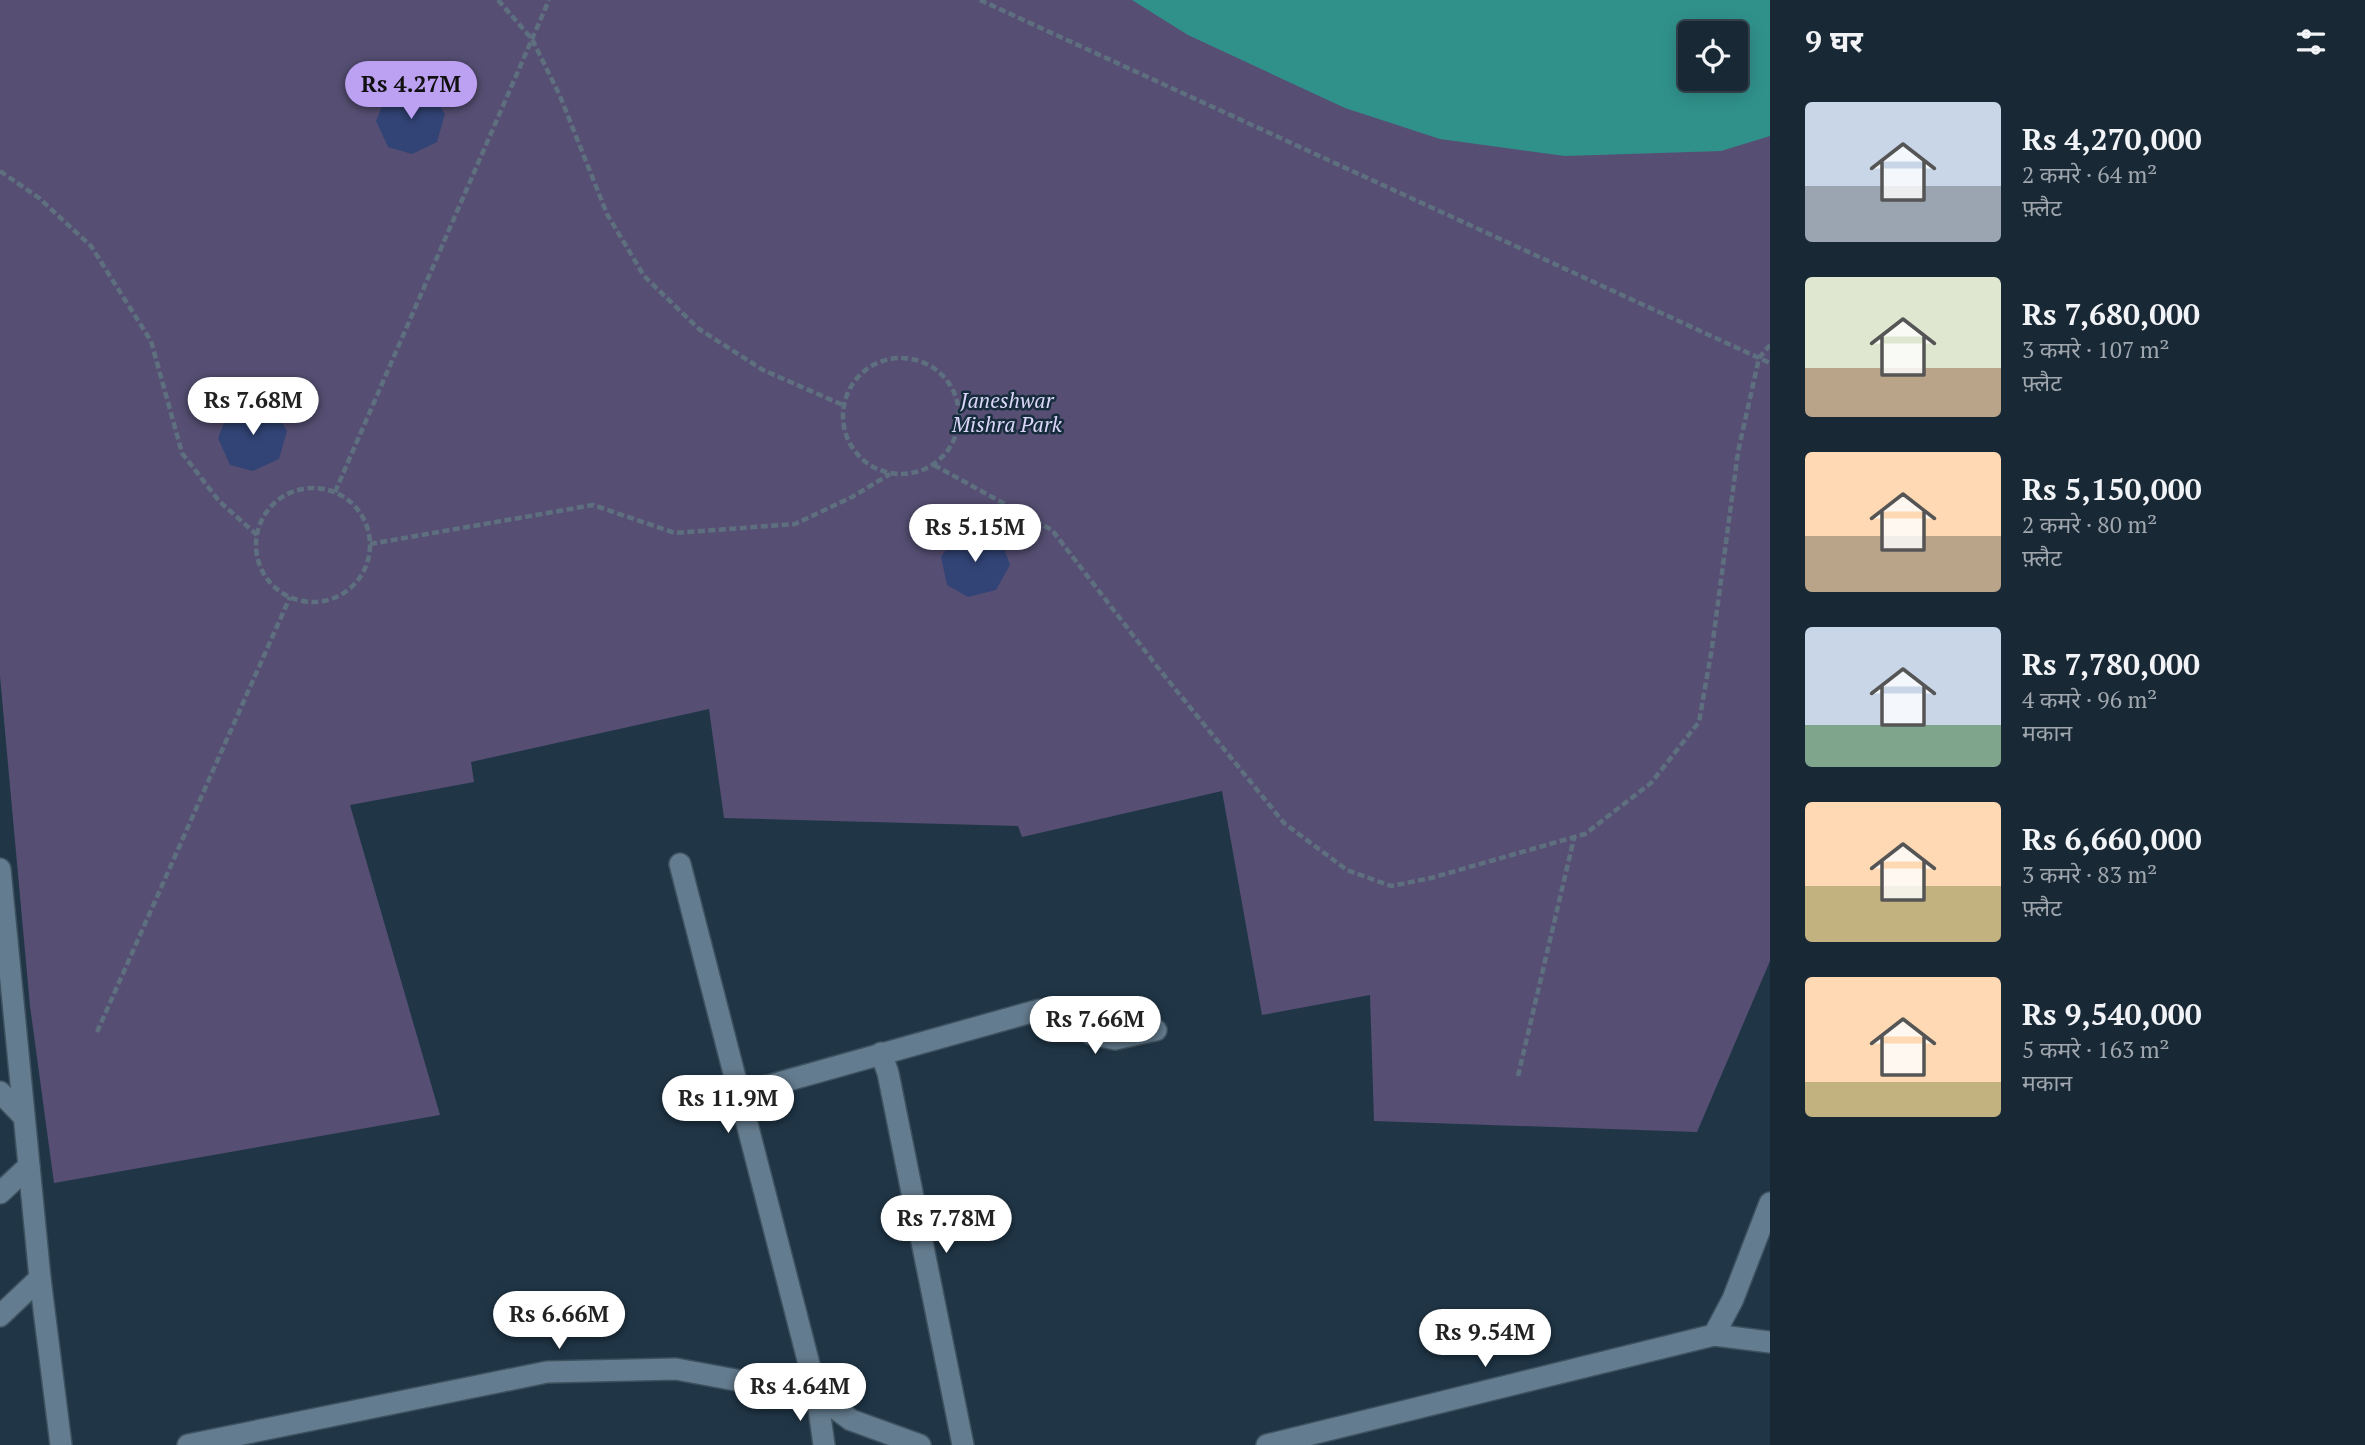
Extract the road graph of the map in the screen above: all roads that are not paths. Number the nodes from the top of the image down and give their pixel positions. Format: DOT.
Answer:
graph roads {
  1 [pos="680,864"];
  2 [pos="0,869"];
  3 [pos="4,946"];
  4 [pos="1156,1030"];
  5 [pos="881,1053"];
  6 [pos="0,1092"];
  7 [pos="739,1094"];
  8 [pos="24,1116"];
  9 [pos="29,1166"];
  10 [pos="0,1193"];
  11 [pos="1770,1203"];
  12 [pos="40,1278"];
  13 [pos="0,1316"];
  14 [pos="1714,1335"];
  15 [pos="1770,1342"];
  16 [pos="817,1395"];
  17 [pos="1280,1443"];
  18 [pos="61,1445"];
  19 [pos="188,1445"];
  20 [pos="824,1445"];
  21 [pos="920,1445"];
  22 [pos="963,1445"];
  1 -- 7 [label="street"];
  2 -- 3 [label="street"];
  3 -- 8 [label="street"];
  4 -- 5 [label="street"];
  5 -- 7 [label="street"];
  5 -- 22 [label="street"];
  6 -- 8 [label="street"];
  7 -- 16 [label="street"];
  8 -- 9 [label="street"];
  9 -- 10 [label="street"];
  9 -- 12 [label="street"];
  11 -- 14 [label="street"];
  12 -- 13 [label="street"];
  12 -- 18 [label="street"];
  14 -- 15 [label="street"];
  14 -- 17 [label="street"];
  16 -- 19 [label="street"];
  16 -- 20 [label="street"];
  16 -- 21 [label="street"];
}
